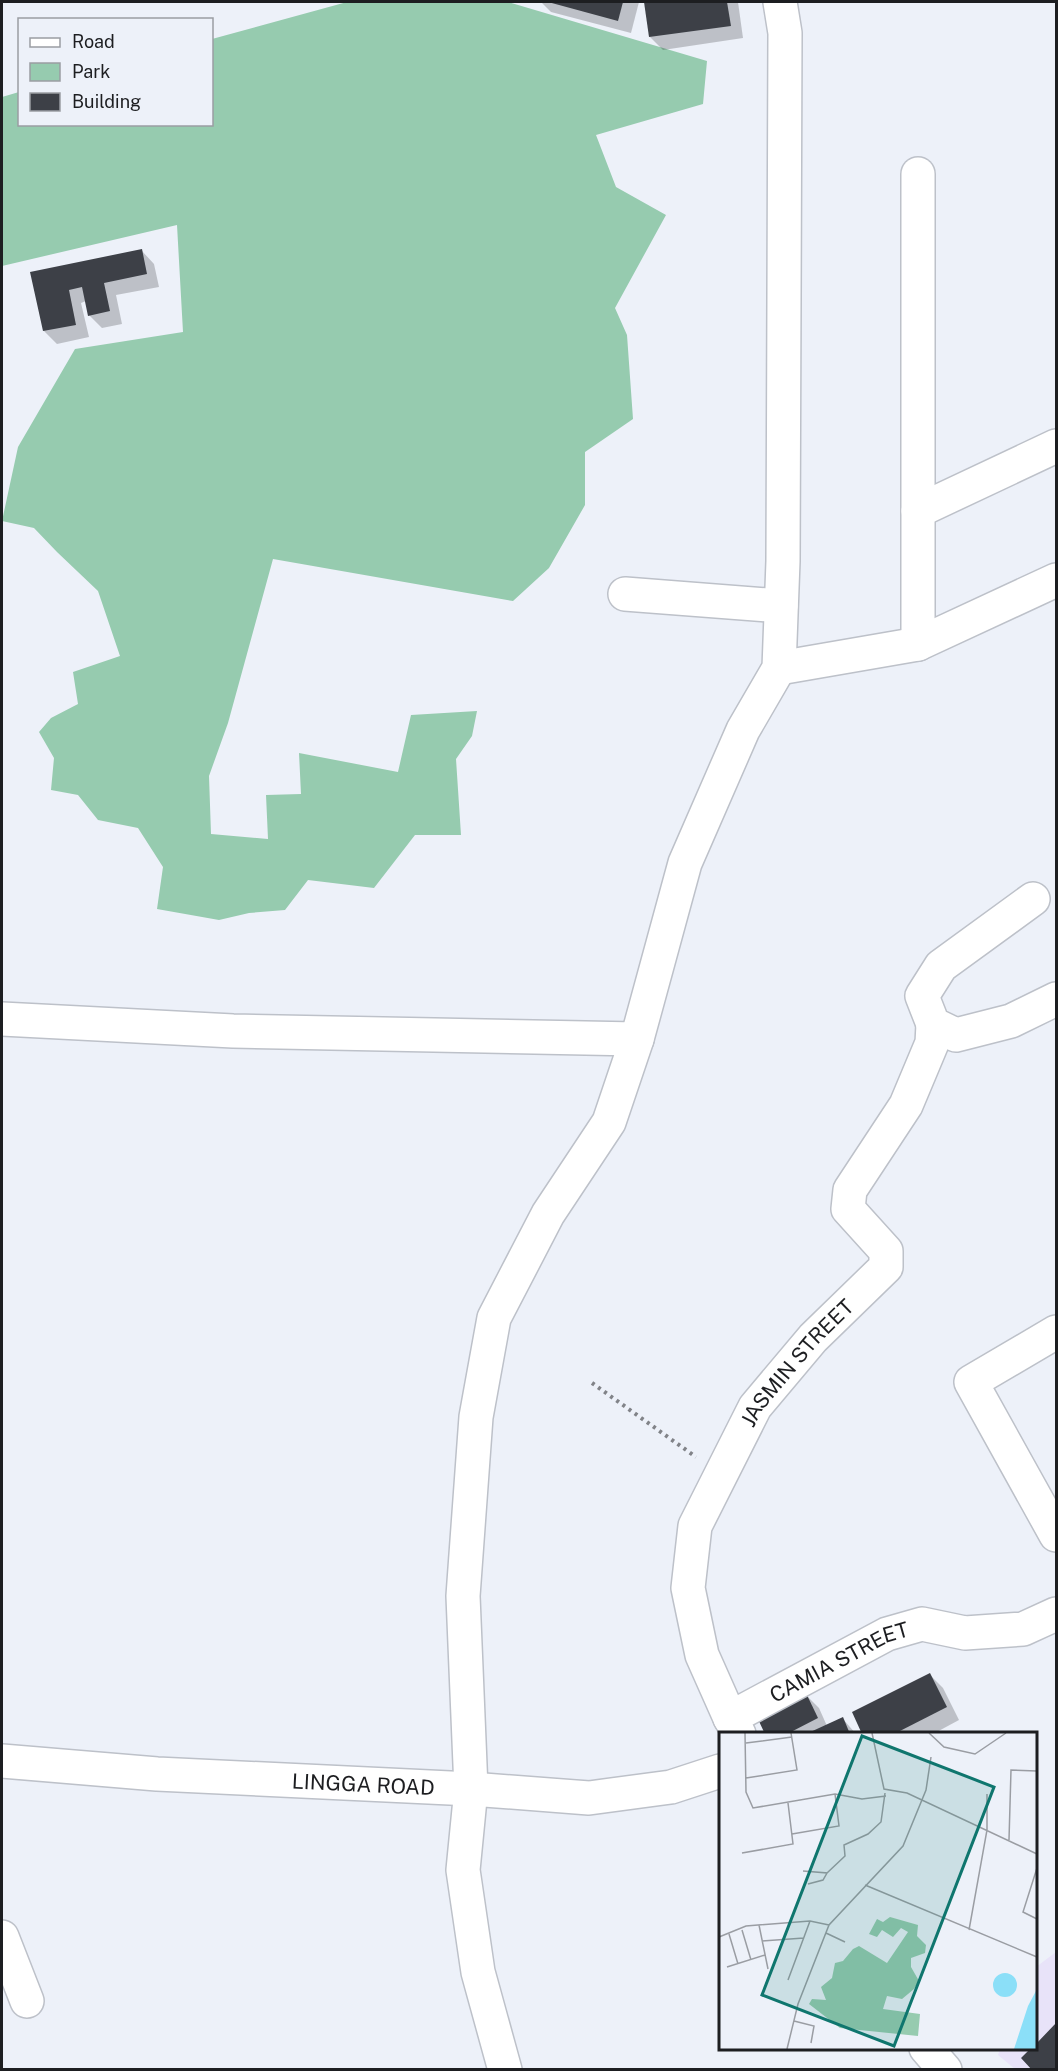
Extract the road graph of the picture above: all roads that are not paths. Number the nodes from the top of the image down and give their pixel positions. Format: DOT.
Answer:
graph roads {
  1 [pos="780,2"];
  2 [pos="918,174"];
  3 [pos="1056,446"];
  4 [pos="918,511"];
  5 [pos="1056,580"];
  6 [pos="625,594"];
  7 [pos="781,606"];
  8 [pos="918,644"];
  9 [pos="778,668"];
  10 [pos="1034,899"];
  11 [pos="1056,999"];
  12 [pos="2,1019"];
  13 [pos="933,1024"];
  14 [pos="637,1039"];
  15 [pos="1056,1332"];
  16 [pos="1056,1535"];
  17 [pos="1056,1614"];
  18 [pos="735,1726"];
  19 [pos="2,1761"];
  20 [pos="719,1771"];
  21 [pos="471,1789"];
  22 [pos="2,1936"];
  23 [pos="27,2001"];
  24 [pos="927,2050"];
  25 [pos="505,2070"];
  26 [pos="945,2070"];
  1 -- 7 [label="street"];
  2 -- 4 [label="street"];
  3 -- 4 [label="street"];
  4 -- 8 [label="street"];
  5 -- 8 [label="street"];
  6 -- 7 [label="street"];
  7 -- 9 [label="street"];
  8 -- 9 [label="street"];
  9 -- 14 [label="street"];
  10 -- 13 [label="street"];
  11 -- 13 [label="street"];
  12 -- 14 [label="street"];
  13 -- 18 [label="street, JASMIN STREET"];
  14 -- 21 [label="street"];
  15 -- 16 [label="street"];
  17 -- 18 [label="street, CAMIA STREET"];
  19 -- 21 [label="street, LINGGA ROAD"];
  20 -- 21 [label="street, LINGGA ROAD"];
  21 -- 25 [label="street"];
  22 -- 23 [label="street"];
  24 -- 26 [label="street"];
}
